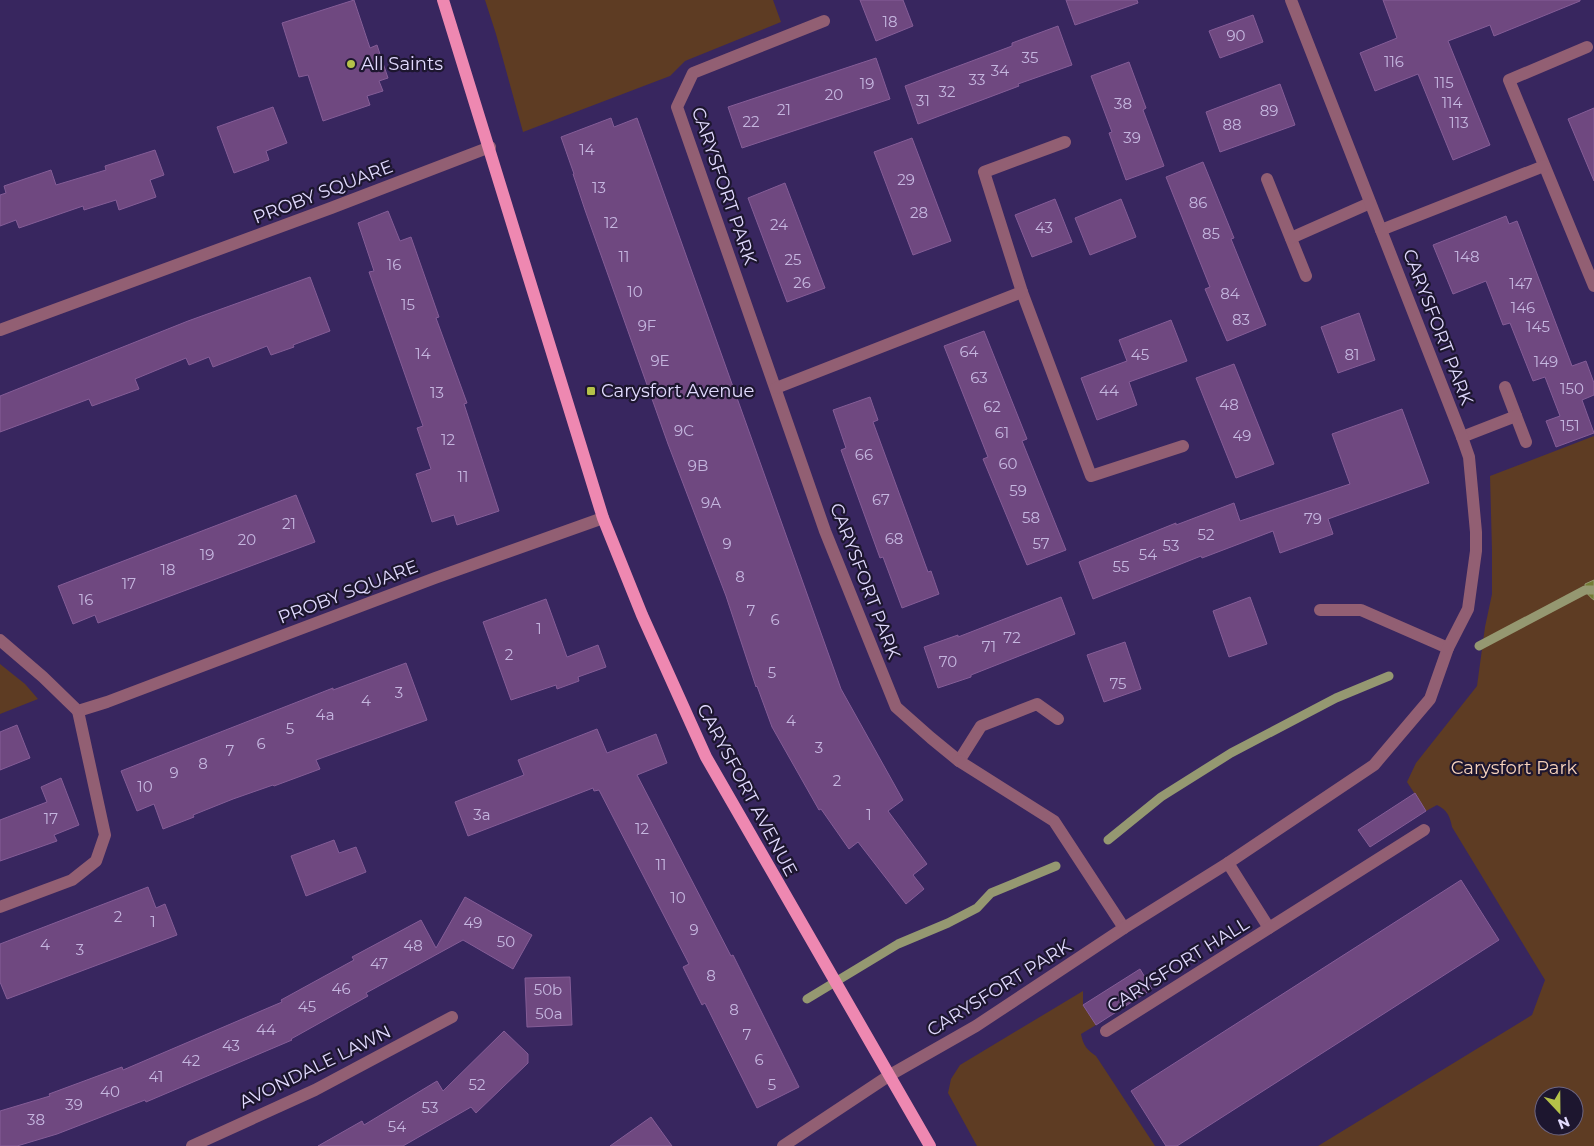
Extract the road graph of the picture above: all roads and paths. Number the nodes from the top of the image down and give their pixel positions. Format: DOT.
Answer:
graph roads {
  1 [pos="443,0"];
  2 [pos="1292,0"];
  3 [pos="824,21"];
  4 [pos="1587,47"];
  5 [pos="1066,142"];
  6 [pos="490,147"];
  7 [pos="1544,166"];
  8 [pos="1267,179"];
  9 [pos="1370,203"];
  10 [pos="1381,230"];
  11 [pos="1291,238"];
  12 [pos="1306,276"];
  13 [pos="1594,286"];
  14 [pos="1022,292"];
  15 [pos="0,330"];
  16 [pos="1505,387"];
  17 [pos="776,388"];
  18 [pos="1516,416"];
  19 [pos="1462,436"];
  20 [pos="1526,442"];
  21 [pos="1183,446"];
  22 [pos="603,518"];
  23 [pos="1320,610"];
  24 [pos="0,640"];
  25 [pos="1448,648"];
  26 [pos="78,711"];
  27 [pos="1058,718"];
  28 [pos="959,761"];
  29 [pos="1424,830"];
  30 [pos="1228,863"];
  31 [pos="0,907"];
  32 [pos="1124,928"];
  33 [pos="1269,928"];
  34 [pos="452,1017"];
  35 [pos="1106,1031"];
  36 [pos="890,1075"];
  37 [pos="192,1146"];
  38 [pos="783,1146"];
  39 [pos="930,1146"];
  1 -- 6 [label="main road, CARYSFORT AVENUE"];
  2 -- 9 [label="street, CARYSFORT PARK"];
  3 -- 17 [label="street, CARYSFORT PARK"];
  4 -- 7 [label="street"];
  5 -- 14 [label="street"];
  6 -- 15 [label="street, PROBY SQUARE"];
  6 -- 22 [label="main road, CARYSFORT AVENUE"];
  7 -- 10 [label="street"];
  7 -- 13 [label="street"];
  8 -- 11 [label="street"];
  9 -- 10 [label="street, CARYSFORT PARK"];
  9 -- 11 [label="street"];
  10 -- 19 [label="street, CARYSFORT PARK"];
  11 -- 12 [label="street"];
  14 -- 17 [label="street"];
  14 -- 21 [label="street"];
  16 -- 18 [label="street"];
  17 -- 28 [label="street, CARYSFORT PARK"];
  18 -- 19 [label="street"];
  18 -- 20 [label="street"];
  19 -- 25 [label="street, CARYSFORT PARK"];
  22 -- 26 [label="street, PROBY SQUARE"];
  22 -- 36 [label="main road, CARYSFORT AVENUE"];
  23 -- 25 [label="street"];
  24 -- 26 [label="street"];
  25 -- 30 [label="street, CARYSFORT PARK"];
  26 -- 31 [label="street"];
  27 -- 28 [label="street"];
  28 -- 32 [label="street, CARYSFORT PARK"];
  29 -- 33 [label="street, CARYSFORT HALL"];
  30 -- 32 [label="street, CARYSFORT PARK"];
  30 -- 33 [label="street, CARYSFORT HALL"];
  32 -- 36 [label="street, CARYSFORT PARK"];
  33 -- 35 [label="street, CARYSFORT HALL"];
  34 -- 37 [label="street, AVONDALE LAWN"];
  36 -- 38 [label="street"];
  36 -- 39 [label="main road, CARYSFORT AVENUE"];
}
